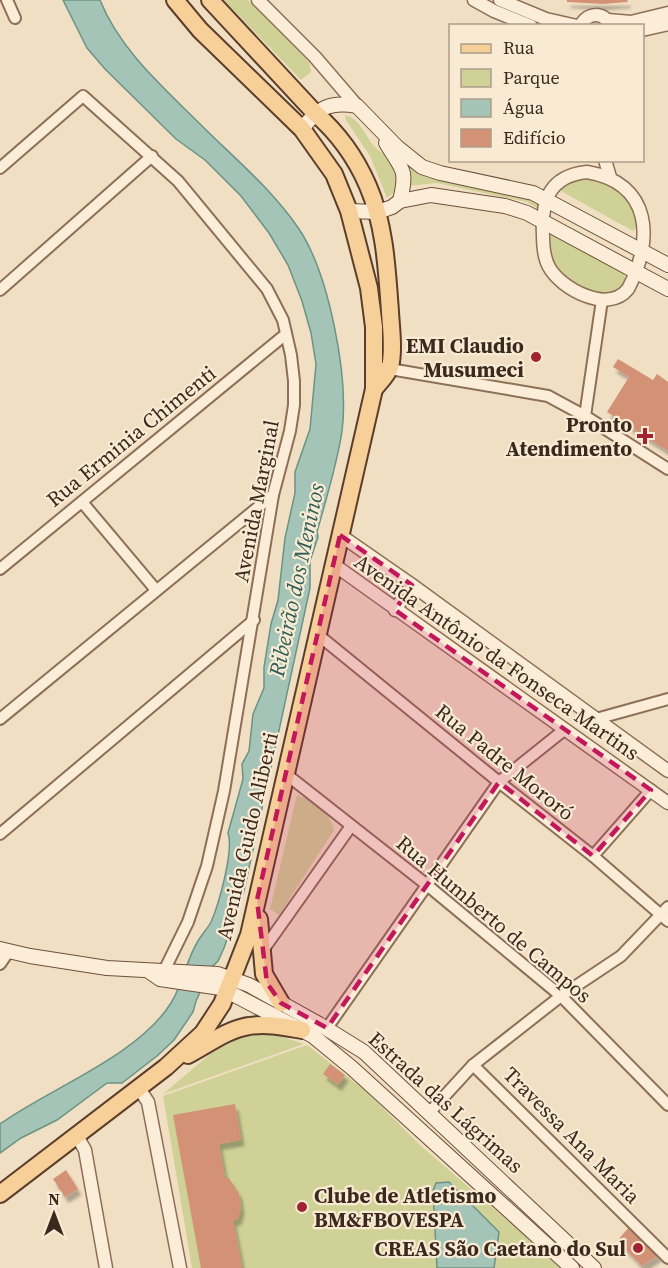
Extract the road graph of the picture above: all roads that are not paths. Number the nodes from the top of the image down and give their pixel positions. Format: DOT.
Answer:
graph roads {
  1 [pos="7,0"];
  2 [pos="175,0"];
  3 [pos="210,0"];
  4 [pos="258,0"];
  5 [pos="474,0"];
  6 [pos="500,0"];
  7 [pos="668,14"];
  8 [pos="15,18"];
  9 [pos="610,23"];
  10 [pos="526,24"];
  11 [pos="569,24"];
  12 [pos="580,24"];
  13 [pos="668,24"];
  14 [pos="644,30"];
  15 [pos="357,106"];
  16 [pos="315,113"];
  17 [pos="302,129"];
  18 [pos="380,131"];
  19 [pos="152,156"];
  20 [pos="580,162"];
  21 [pos="606,162"];
  22 [pos="0,168"];
  23 [pos="574,174"];
  24 [pos="610,177"];
  25 [pos="545,199"];
  26 [pos="400,201"];
  27 [pos="349,211"];
  28 [pos="378,212"];
  29 [pos="542,220"];
  30 [pos="643,252"];
  31 [pos="668,266"];
  32 [pos="635,273"];
  33 [pos="668,289"];
  34 [pos="0,290"];
  35 [pos="602,300"];
  36 [pos="286,334"];
  37 [pos="382,368"];
  38 [pos="585,416"];
  39 [pos="668,469"];
  40 [pos="273,495"];
  41 [pos="82,502"];
  42 [pos="340,535"];
  43 [pos="333,564"];
  44 [pos="0,569"];
  45 [pos="412,585"];
  46 [pos="156,590"];
  47 [pos="394,609"];
  48 [pos="254,620"];
  49 [pos="317,634"];
  50 [pos="668,699"];
  51 [pos="0,719"];
  52 [pos="596,719"];
  53 [pos="564,730"];
  54 [pos="668,771"];
  55 [pos="286,774"];
  56 [pos="499,782"];
  57 [pos="651,790"];
  58 [pos="668,803"];
  59 [pos="351,826"];
  60 [pos="0,834"];
  61 [pos="593,856"];
  62 [pos="427,885"];
  63 [pos="257,900"];
  64 [pos="666,914"];
  65 [pos="4,950"];
  66 [pos="261,953"];
  67 [pos="0,964"];
  68 [pos="164,974"];
  69 [pos="230,985"];
  70 [pos="561,996"];
  71 [pos="280,1003"];
  72 [pos="327,1028"];
  73 [pos="302,1030"];
  74 [pos="473,1065"];
  75 [pos="166,1067"];
  76 [pos="138,1087"];
  77 [pos="668,1105"];
  78 [pos="429,1113"];
  79 [pos="77,1136"];
  80 [pos="0,1194"];
  81 [pos="102,1244"];
  82 [pos="668,1258"];
  83 [pos="98,1268"];
  84 [pos="106,1268"];
  85 [pos="180,1268"];
  86 [pos="572,1268"];
  87 [pos="594,1268"];
  1 -- 8 [label="street"];
  2 -- 17 [label="main road"];
  3 -- 16 [label="main road"];
  4 -- 15 [label="street"];
  5 -- 10 [label="street"];
  6 -- 11 [label="street"];
  7 -- 9 [label="street"];
  9 -- 12 [label="street"];
  13 -- 14 [label="street"];
  15 -- 16 [label="main road"];
  15 -- 18 [label="main road"];
  16 -- 17 [label="main road"];
  16 -- 28 [label="main road"];
  17 -- 27 [label="main road"];
  18 -- 25 [label="main road"];
  18 -- 26 [label="main road"];
  19 -- 22 [label="street, Avenida Marginal"];
  19 -- 34 [label="street"];
  19 -- 36 [label="street, Avenida Marginal"];
  20 -- 23 [label="street"];
  21 -- 24 [label="street"];
  23 -- 24 [label="street"];
  23 -- 25 [label="street"];
  24 -- 30 [label="street"];
  25 -- 29 [label="street"];
  25 -- 30 [label="main road"];
  26 -- 28 [label="main road"];
  26 -- 29 [label="main road"];
  27 -- 28 [label="main road"];
  27 -- 37 [label="main road"];
  28 -- 37 [label="main road"];
  29 -- 32 [label="main road"];
  29 -- 35 [label="street"];
  30 -- 31 [label="main road"];
  30 -- 32 [label="street"];
  32 -- 33 [label="main road"];
  32 -- 35 [label="street"];
  35 -- 38 [label="street"];
  36 -- 40 [label="street, Avenida Marginal"];
  36 -- 41 [label="street, Rua Erminia Chimenti"];
  37 -- 38 [label="street"];
  37 -- 42 [label="main road, Avenida Guido Aliberti"];
  38 -- 39 [label="street"];
  40 -- 46 [label="street"];
  40 -- 48 [label="street, Avenida Marginal"];
  41 -- 44 [label="street, Rua Erminia Chimenti"];
  41 -- 46 [label="street"];
  42 -- 43 [label="main road, Avenida Guido Aliberti"];
  42 -- 45 [label="street, Avenida Antônio da Fonseca Martins"];
  43 -- 47 [label="street, Avenida Antônio da Fonseca Martins"];
  43 -- 49 [label="main road, Avenida Guido Aliberti"];
  45 -- 47 [label="street"];
  45 -- 52 [label="street, Avenida Antônio da Fonseca Martins"];
  46 -- 51 [label="street"];
  47 -- 53 [label="street, Avenida Antônio da Fonseca Martins"];
  48 -- 60 [label="street"];
  48 -- 68 [label="street, Avenida Marginal"];
  49 -- 55 [label="main road, Avenida Guido Aliberti"];
  49 -- 56 [label="street, Rua Padre Mororó"];
  50 -- 52 [label="street"];
  52 -- 54 [label="street, Avenida Antônio da Fonseca Martins"];
  53 -- 56 [label="street"];
  53 -- 57 [label="street, Avenida Antônio da Fonseca Martins"];
  55 -- 59 [label="street, Rua Humberto de Campos"];
  55 -- 63 [label="main road, Avenida Guido Aliberti"];
  56 -- 61 [label="street, Rua Padre Mororó"];
  56 -- 62 [label="street"];
  57 -- 58 [label="street, Avenida Antônio da Fonseca Martins"];
  57 -- 61 [label="street"];
  59 -- 62 [label="street, Rua Humberto de Campos"];
  59 -- 66 [label="street"];
  61 -- 64 [label="street, Rua Padre Mororó"];
  62 -- 70 [label="street, Rua Humberto de Campos"];
  62 -- 72 [label="street"];
  63 -- 66 [label="main road"];
  63 -- 69 [label="main road, Avenida Guido Aliberti"];
  64 -- 70 [label="street"];
  65 -- 67 [label="street"];
  65 -- 68 [label="main road, Estrada das Lágrimas"];
  66 -- 71 [label="main road"];
  68 -- 69 [label="main road, Estrada das Lágrimas"];
  69 -- 71 [label="main road, Estrada das Lágrimas"];
  69 -- 73 [label="main road, Estrada das Lágrimas"];
  69 -- 75 [label="main road, Avenida Guido Aliberti"];
  70 -- 74 [label="street"];
  70 -- 77 [label="street, Rua Humberto de Campos"];
  71 -- 72 [label="main road, Estrada das Lágrimas"];
  72 -- 78 [label="main road, Estrada das Lágrimas"];
  73 -- 75 [label="main road"];
  73 -- 86 [label="main road, Estrada das Lágrimas"];
  74 -- 78 [label="street"];
  74 -- 82 [label="street, Travessa Ana Maria"];
  75 -- 76 [label="main road, Avenida Guido Aliberti"];
  76 -- 79 [label="main road, Avenida Guido Aliberti"];
  76 -- 85 [label="street"];
  78 -- 87 [label="main road, Estrada das Lágrimas"];
  79 -- 80 [label="main road, Avenida Guido Aliberti"];
  79 -- 81 [label="street"];
  81 -- 83 [label="street"];
  81 -- 84 [label="street"];
}
